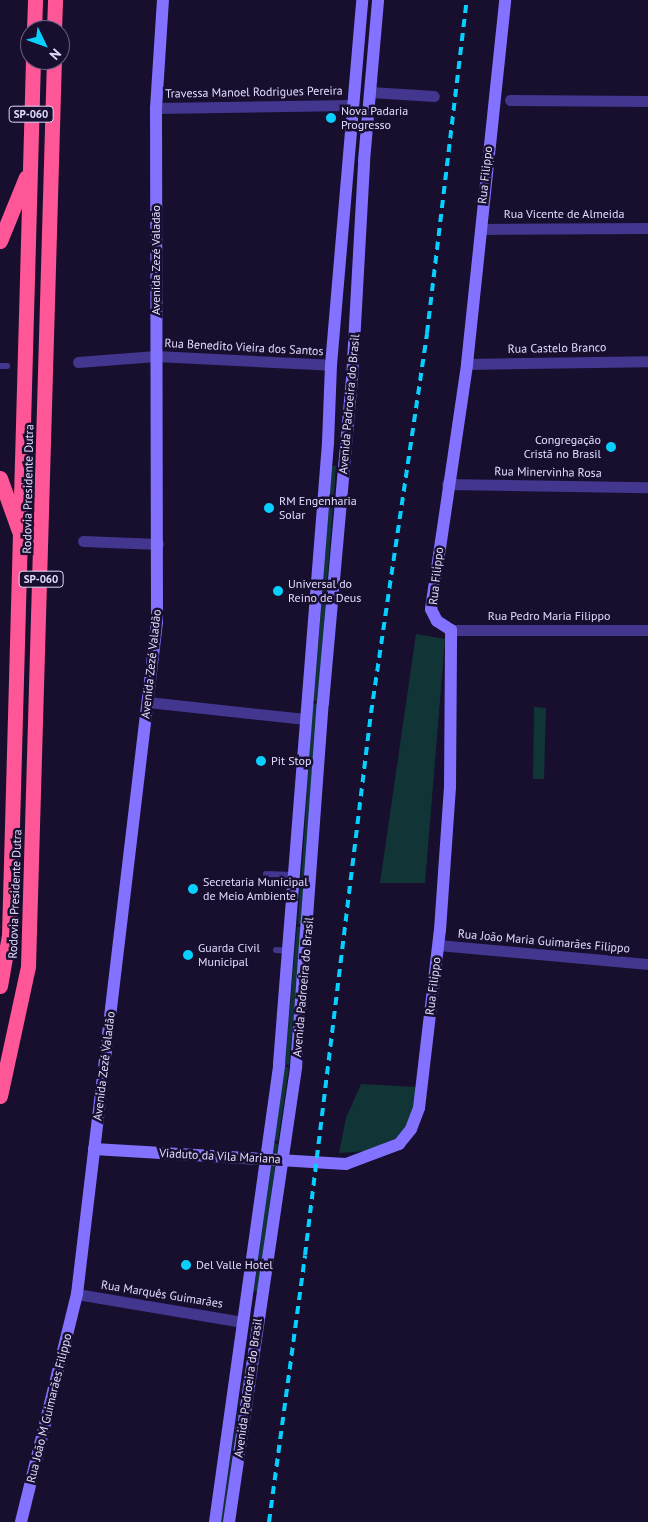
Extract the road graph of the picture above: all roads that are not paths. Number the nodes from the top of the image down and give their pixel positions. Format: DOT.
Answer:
graph roads {
  1 [pos="35,0"];
  2 [pos="55,0"];
  3 [pos="163,0"];
  4 [pos="362,0"];
  5 [pos="378,0"];
  6 [pos="505,0"];
  7 [pos="34,20"];
  8 [pos="54,20"];
  9 [pos="33,70"];
  10 [pos="54,70"];
  11 [pos="370,92"];
  12 [pos="434,96"];
  13 [pos="510,100"];
  14 [pos="648,100"];
  15 [pos="353,105"];
  16 [pos="156,108"];
  17 [pos="30,169"];
  18 [pos="648,228"];
  19 [pos="480,229"];
  20 [pos="1,240"];
  21 [pos="156,356"];
  22 [pos="648,360"];
  23 [pos="78,362"];
  24 [pos="331,364"];
  25 [pos="467,364"];
  26 [pos="353,366"];
  27 [pos="331,378"];
  28 [pos="352,379"];
  29 [pos="0,478"];
  30 [pos="448,484"];
  31 [pos="648,487"];
  32 [pos="22,540"];
  33 [pos="83,541"];
  34 [pos="158,544"];
  35 [pos="451,630"];
  36 [pos="648,630"];
  37 [pos="148,702"];
  38 [pos="305,719"];
  39 [pos="266,874"];
  40 [pos="295,875"];
  41 [pos="438,945"];
  42 [pos="276,950"];
  43 [pos="289,951"];
  44 [pos="648,964"];
  45 [pos="0,986"];
  46 [pos="0,1096"];
  47 [pos="94,1149"];
  48 [pos="346,1164"];
  49 [pos="77,1294"];
  50 [pos="243,1322"];
  51 [pos="20,1522"];
  52 [pos="215,1522"];
  53 [pos="229,1522"];
  1 -- 7 [label="highway"];
  2 -- 8 [label="highway"];
  3 -- 16 [label="main road, Avenida Zezé Valadão"];
  4 -- 15 [label="main road, Avenida Padroeira do Brasil"];
  5 -- 11 [label="main road, Avenida Padroeira do Brasil"];
  6 -- 19 [label="main road, Rua Filippo"];
  9 -- 17 [label="highway, Rodovia Presidente Dutra / SP-060"];
  10 -- 46 [label="highway, Rodovia Presidente Dutra / SP-060"];
  11 -- 12 [label="street"];
  11 -- 26 [label="main road, Avenida Padroeira do Brasil"];
  13 -- 14 [label="street"];
  15 -- 16 [label="street, Travessa Manoel Rodrigues Pereira"];
  15 -- 24 [label="main road, Avenida Padroeira do Brasil"];
  16 -- 21 [label="main road, Avenida Zezé Valadão"];
  17 -- 20 [label="highway"];
  17 -- 32 [label="highway, Rodovia Presidente Dutra / SP-060"];
  18 -- 19 [label="street, Rua Vicente de Almeida"];
  19 -- 25 [label="main road, Rua Filippo"];
  21 -- 23 [label="street, Rua Benedito Vieira dos Santos"];
  21 -- 24 [label="street, Rua Benedito Vieira dos Santos"];
  21 -- 34 [label="main road, Avenida Zezé Valadão"];
  22 -- 25 [label="street, Rua Castelo Branco"];
  24 -- 26 [label="main road"];
  24 -- 27 [label="main road, Avenida Padroeira do Brasil"];
  25 -- 30 [label="main road, Rua Filippo"];
  26 -- 28 [label="main road, Avenida Padroeira do Brasil"];
  27 -- 28 [label="main road"];
  27 -- 38 [label="main road, Avenida Padroeira do Brasil"];
  28 -- 53 [label="main road, Avenida Padroeira do Brasil"];
  29 -- 32 [label="highway"];
  30 -- 31 [label="street, Rua Minervinha Rosa"];
  30 -- 35 [label="main road, Rua Filippo"];
  32 -- 45 [label="highway, Rodovia Presidente Dutra / SP-060"];
  33 -- 34 [label="street"];
  34 -- 37 [label="main road, Avenida Zezé Valadão"];
  35 -- 36 [label="street, Rua Pedro Maria Filippo"];
  35 -- 41 [label="main road, Rua Filippo"];
  37 -- 38 [label="street"];
  37 -- 47 [label="main road, Avenida Zezé Valadão"];
  38 -- 40 [label="main road, Avenida Padroeira do Brasil"];
  39 -- 40 [label="lane"];
  40 -- 43 [label="main road, Avenida Padroeira do Brasil"];
  41 -- 44 [label="street, Rua João Maria Guimarães Filippo"];
  41 -- 48 [label="main road, Rua Filippo"];
  42 -- 43 [label="lane"];
  43 -- 50 [label="main road, Avenida Padroeira do Brasil"];
  47 -- 48 [label="main road, Viaduto da Vila Mariana"];
  47 -- 49 [label="main road, Avenida Zezé Valadão"];
  49 -- 50 [label="street, Rua Marquês Guimarães"];
  49 -- 51 [label="main road, Rua João M Guimarães Filippo"];
  50 -- 52 [label="main road, Avenida Padroeira do Brasil"];
}
